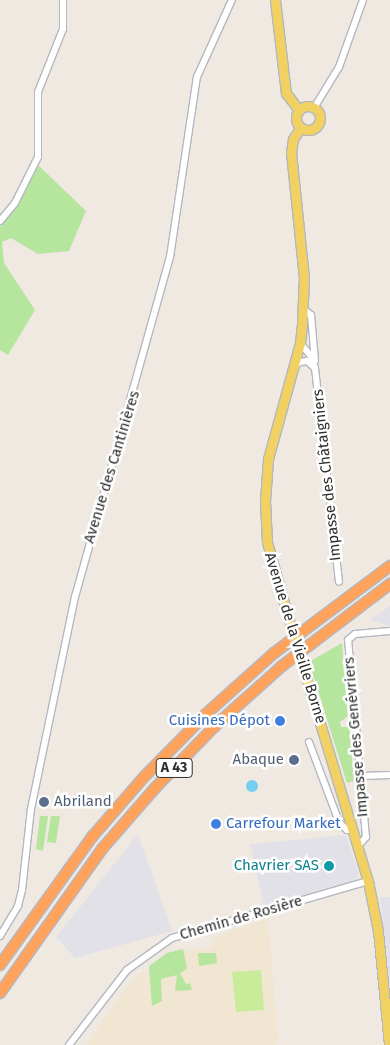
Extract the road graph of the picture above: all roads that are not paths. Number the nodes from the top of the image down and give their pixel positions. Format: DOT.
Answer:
graph roads {
  1 [pos="63,0"];
  2 [pos="232,0"];
  3 [pos="275,0"];
  4 [pos="363,0"];
  5 [pos="314,108"];
  6 [pos="299,110"];
  7 [pos="300,126"];
  8 [pos="0,222"];
  9 [pos="303,309"];
  10 [pos="300,343"];
  11 [pos="315,368"];
  12 [pos="292,369"];
  13 [pos="390,566"];
  14 [pos="338,582"];
  15 [pos="390,584"];
  16 [pos="390,631"];
  17 [pos="309,742"];
  18 [pos="390,774"];
  19 [pos="361,776"];
  20 [pos="353,830"];
  21 [pos="358,846"];
  22 [pos="368,881"];
  23 [pos="0,936"];
  24 [pos="0,965"];
  25 [pos="0,993"];
  26 [pos="69,1045"];
  27 [pos="389,1045"];
  1 -- 8 [label="street"];
  2 -- 23 [label="street, Avenue des Cantinières"];
  3 -- 6 [label="main road, Avenue de la Vieille Borne"];
  4 -- 5 [label="street"];
  5 -- 6 [label="main road"];
  5 -- 7 [label="main road"];
  6 -- 7 [label="main road, Avenue de la Vieille Borne"];
  7 -- 9 [label="main road, Avenue de la Vieille Borne"];
  9 -- 10 [label="main road, Avenue de la Vieille Borne"];
  9 -- 11 [label="street"];
  10 -- 11 [label="street, Impasse des Châtaigniers"];
  10 -- 12 [label="main road, Avenue de la Vieille Borne"];
  11 -- 12 [label="street, Impasse des Châtaigniers"];
  11 -- 14 [label="street, Impasse des Châtaigniers"];
  12 -- 20 [label="main road, Avenue de la Vieille Borne, bridge"];
  13 -- 24 [label="highway, A 43"];
  15 -- 25 [label="highway, A 43"];
  16 -- 19 [label="street, Impasse des Genévriers"];
  17 -- 20 [label="street"];
  18 -- 19 [label="street"];
  19 -- 21 [label="street, Impasse des Genévriers"];
  20 -- 21 [label="main road, Avenue de la Vieille Borne"];
  21 -- 22 [label="main road, Avenue de la Vieille Borne"];
  22 -- 26 [label="street, Chemin de Rosière"];
  22 -- 27 [label="main road, Avenue de la Vieille Borne"];
}
